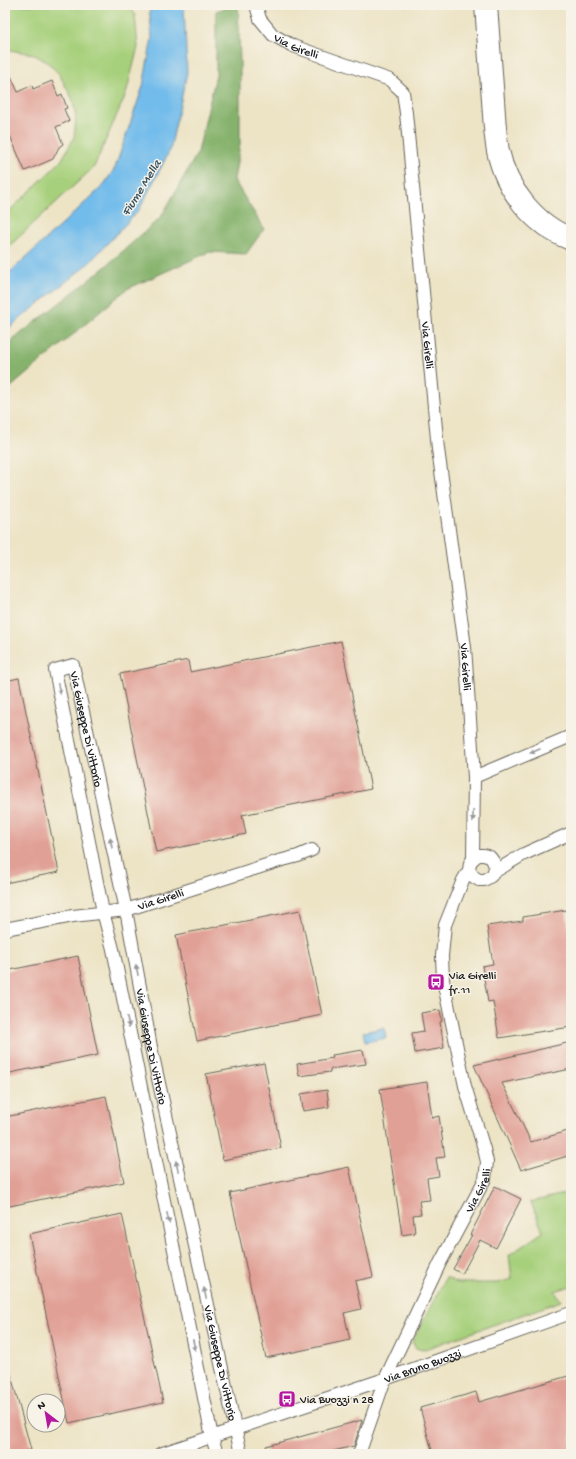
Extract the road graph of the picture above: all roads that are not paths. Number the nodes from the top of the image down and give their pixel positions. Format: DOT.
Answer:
graph roads {
  1 [pos="256,5"];
  2 [pos="486,5"];
  3 [pos="571,239"];
  4 [pos="571,736"];
  5 [pos="474,777"];
  6 [pos="571,833"];
  7 [pos="312,850"];
  8 [pos="524,854"];
  9 [pos="490,857"];
  10 [pos="471,864"];
  11 [pos="494,872"];
  12 [pos="479,880"];
  13 [pos="451,908"];
  14 [pos="126,910"];
  15 [pos="103,912"];
  16 [pos="5,929"];
  17 [pos="571,1313"];
  18 [pos="385,1379"];
  19 [pos="235,1429"];
  20 [pos="212,1437"];
  21 [pos="160,1454"];
  22 [pos="217,1454"];
  23 [pos="241,1454"];
  24 [pos="359,1454"];
  1 -- 5 [label="street, Via Girelli"];
  2 -- 3 [label="highway"];
  4 -- 5 [label="street, one-way"];
  5 -- 10 [label="street, Via Girelli, one-way"];
  6 -- 8 [label="street"];
  7 -- 14 [label="street, Via Girelli"];
  8 -- 9 [label="street"];
  8 -- 11 [label="street, Via Girelli"];
  9 -- 10 [label="street"];
  9 -- 11 [label="street"];
  10 -- 12 [label="street"];
  10 -- 13 [label="street, Via Girelli"];
  11 -- 12 [label="street, Via Girelli"];
  12 -- 13 [label="street, Via Girelli"];
  13 -- 18 [label="street, Via Girelli"];
  14 -- 15 [label="street, Via Girelli"];
  14 -- 15 [label="street, Via Giuseppe Di Vittorio, one-way"];
  19 -- 14 [label="street, Via Giuseppe Di Vittorio, one-way"];
  15 -- 16 [label="street, Via Girelli"];
  15 -- 20 [label="street, Via Giuseppe Di Vittorio, one-way"];
  17 -- 18 [label="street, Via Bruno Buozzi"];
  18 -- 19 [label="street, Via Bruno Buozzi"];
  18 -- 24 [label="street, Via Girelli"];
  19 -- 20 [label="street, Via Bruno Buozzi"];
  19 -- 23 [label="street, Via Giuseppe Di Vittorio"];
  20 -- 21 [label="street, Via Bruno Buozzi"];
  20 -- 22 [label="street, Via Giuseppe Di Vittorio"];
}
